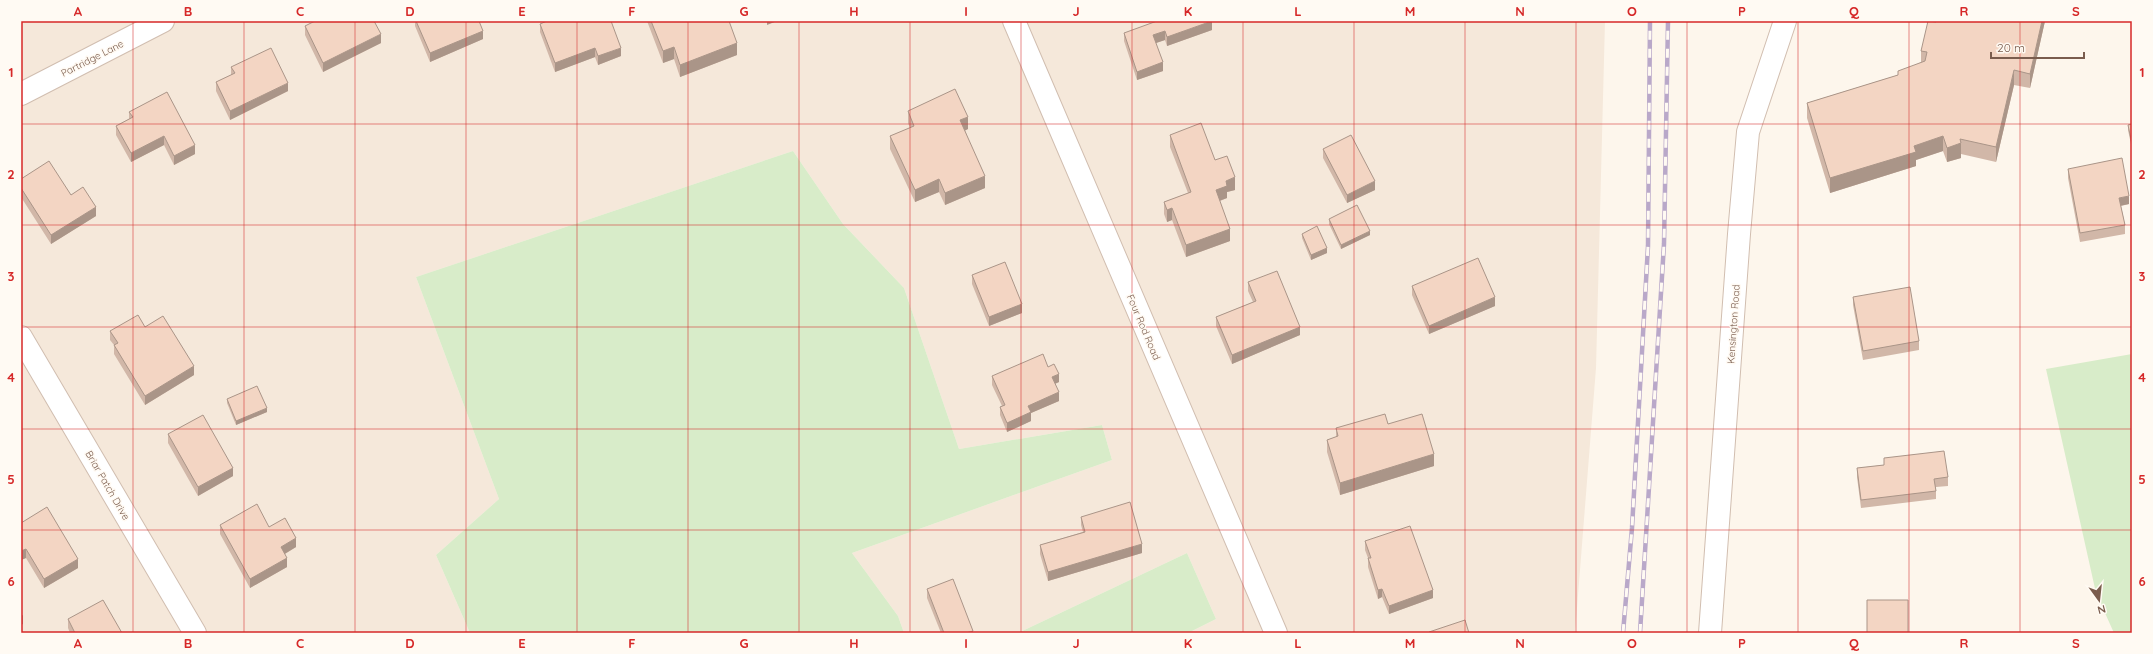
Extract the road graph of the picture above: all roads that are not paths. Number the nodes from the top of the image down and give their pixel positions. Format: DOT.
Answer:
graph roads {
  1 [pos="163,21"];
  2 [pos="1014,21"];
  3 [pos="1786,21"];
  4 [pos="21,94"];
  5 [pos="21,337"];
  6 [pos="195,633"];
  7 [pos="1276,633"];
  8 [pos="1710,633"];
  1 -- 4 [label="street, Partridge Lane"];
  2 -- 7 [label="street, Four Rod Road"];
  3 -- 8 [label="street, Kensington Road"];
  5 -- 6 [label="street, Briar Patch Drive"];
}
